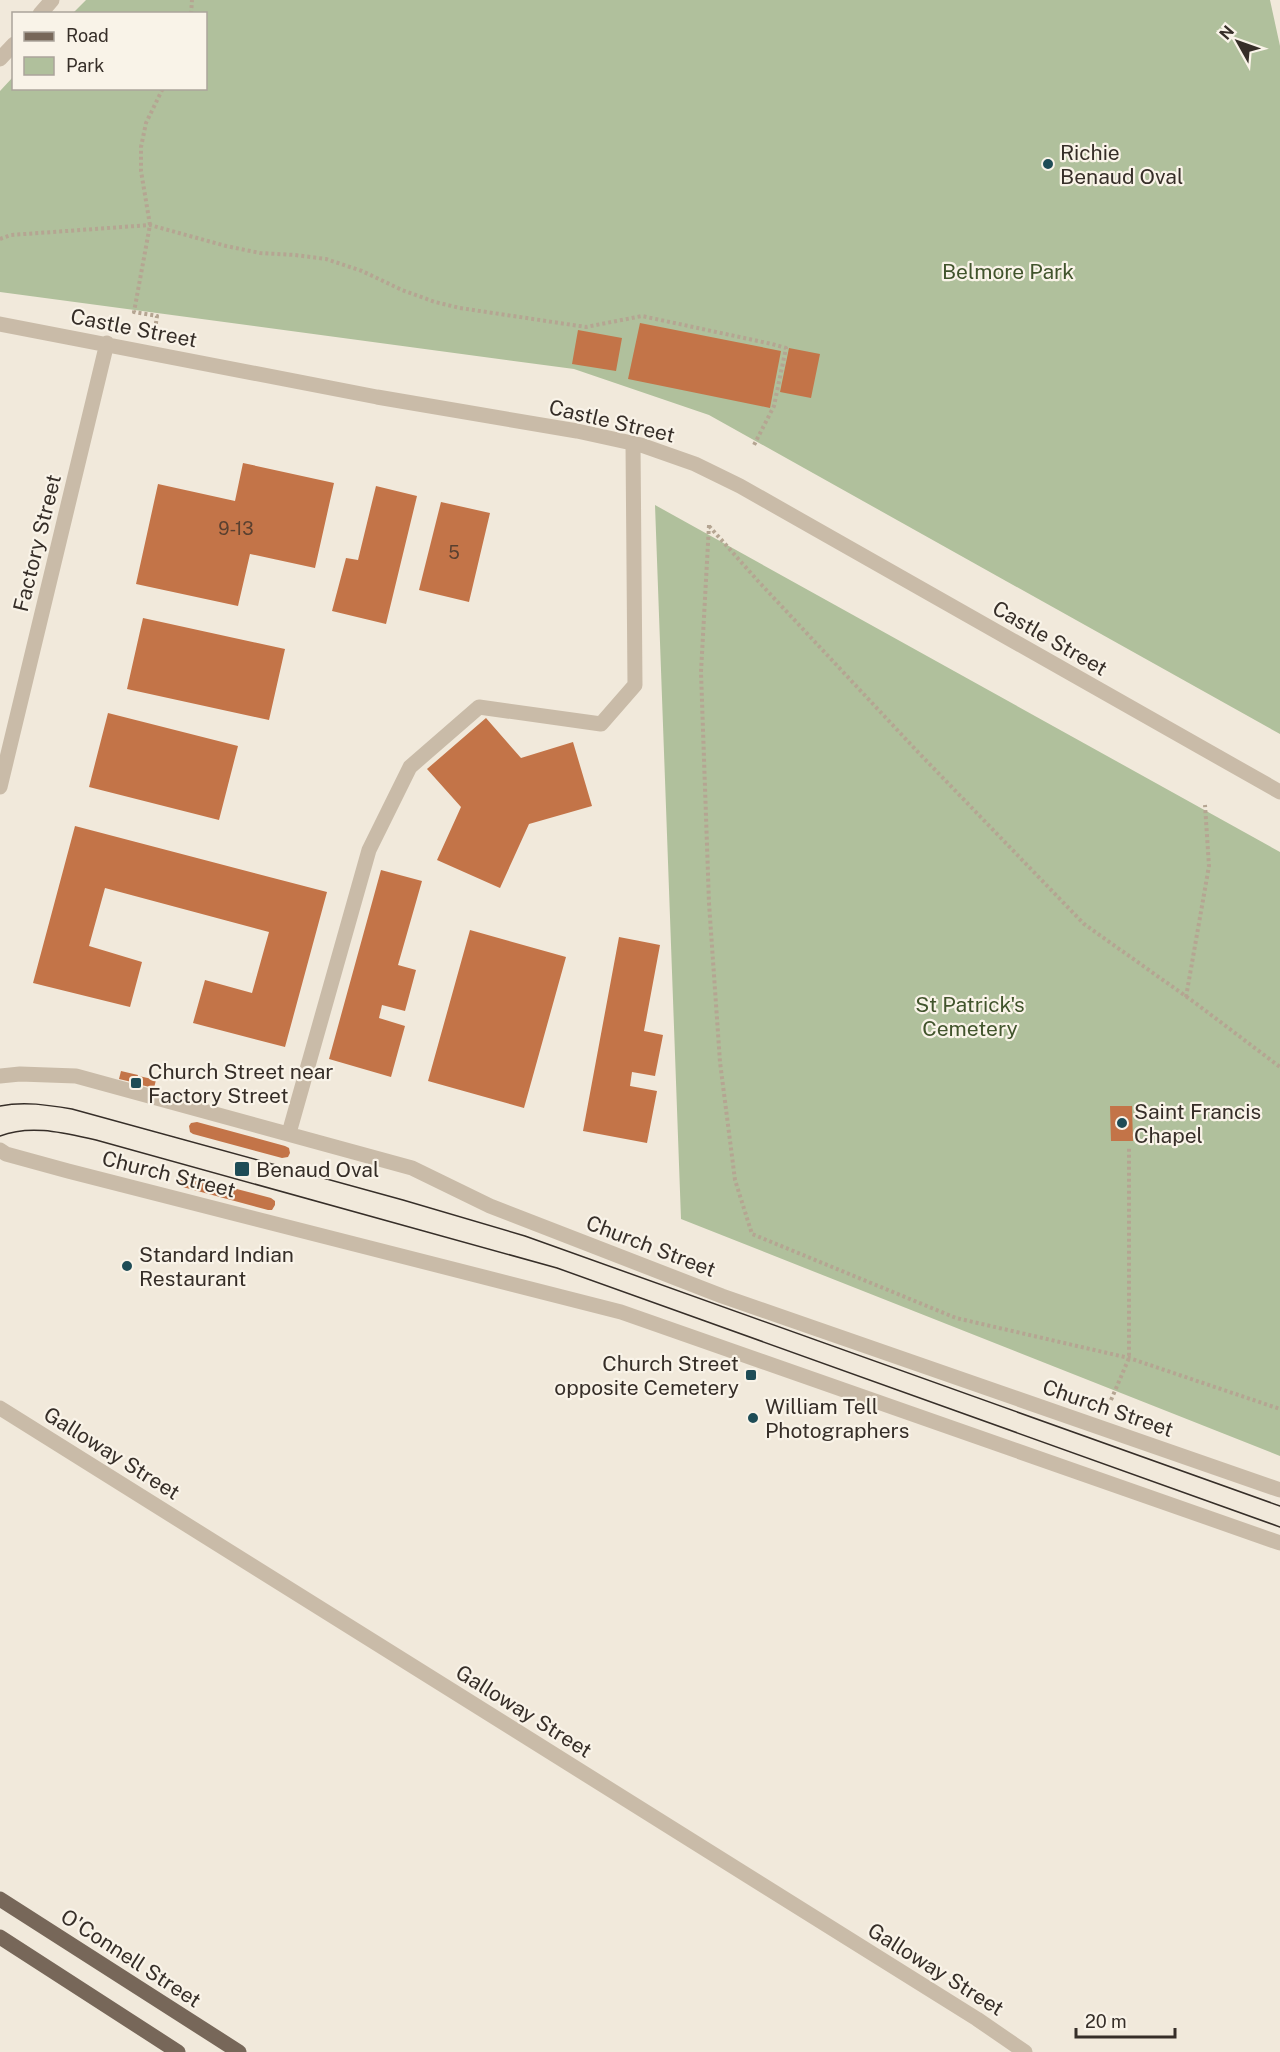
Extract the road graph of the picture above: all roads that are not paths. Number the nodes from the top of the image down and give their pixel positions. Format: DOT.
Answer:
graph roads {
  1 [pos="52,0"];
  2 [pos="42,12"];
  3 [pos="12,46"];
  4 [pos="0,59"];
  5 [pos="0,324"];
  6 [pos="107,343"];
  7 [pos="633,444"];
  8 [pos="0,787"];
  9 [pos="1280,792"];
  10 [pos="0,1076"];
  11 [pos="289,1134"];
  12 [pos="2,1153"];
  13 [pos="0,1408"];
  14 [pos="1280,1490"];
  15 [pos="1280,1543"];
  16 [pos="0,1899"];
  17 [pos="0,1937"];
  18 [pos="178,2052"];
  19 [pos="239,2052"];
  20 [pos="1025,2052"];
  1 -- 2 [label="street"];
  3 -- 4 [label="street"];
  5 -- 6 [label="street, Castle Street"];
  6 -- 7 [label="street, Castle Street"];
  6 -- 8 [label="street, Factory Street"];
  7 -- 9 [label="street, Castle Street"];
  7 -- 11 [label="street"];
  10 -- 11 [label="street, Church Street"];
  11 -- 14 [label="street, Church Street"];
  12 -- 15 [label="street, Church Street"];
  13 -- 20 [label="street, Galloway Street"];
  16 -- 19 [label="main road, O'Connell Street"];
  17 -- 18 [label="main road"];
}
